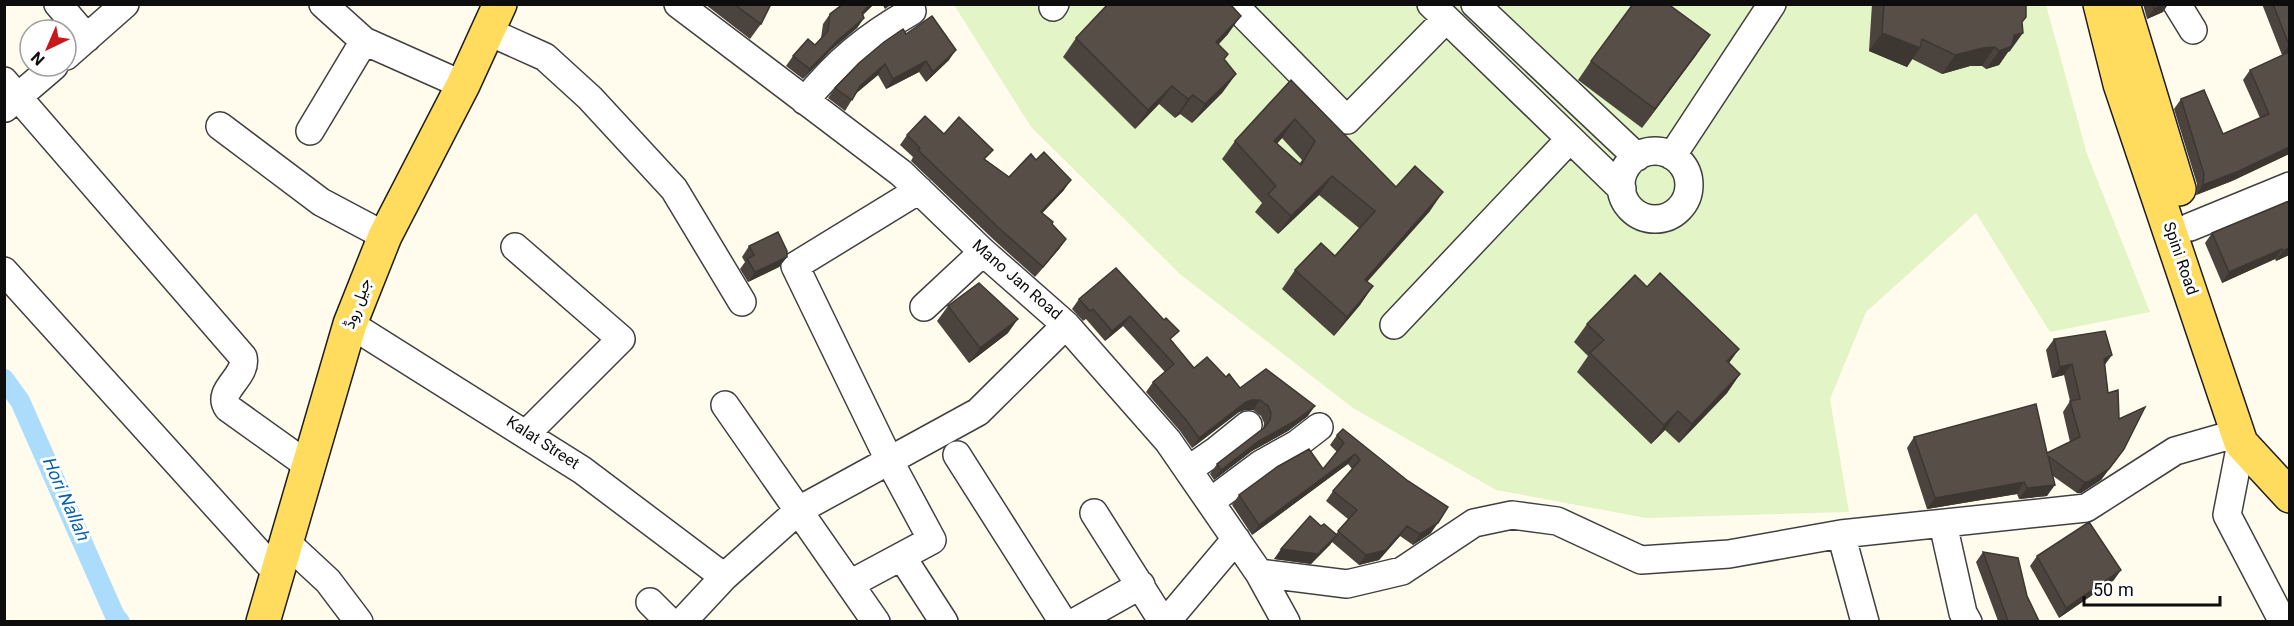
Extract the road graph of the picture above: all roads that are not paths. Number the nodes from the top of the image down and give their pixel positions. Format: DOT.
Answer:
graph roads {
  1 [pos="58,4"];
  2 [pos="125,4"];
  3 [pos="323,4"];
  4 [pos="678,4"];
  5 [pos="1233,4"];
  6 [pos="1475,4"];
  7 [pos="1772,4"];
  8 [pos="2100,4"];
  9 [pos="2123,4"];
  10 [pos="2177,4"];
  11 [pos="912,11"];
  12 [pos="1439,12"];
  13 [pos="494,18"];
  14 [pos="2193,30"];
  15 [pos="87,38"];
  16 [pos="364,41"];
  17 [pos="78,46"];
  18 [pos="36,78"];
  19 [pos="464,85"];
  20 [pos="9,96"];
  21 [pos="806,101"];
  22 [pos="220,126"];
  23 [pos="310,131"];
  24 [pos="1570,139"];
  25 [pos="1672,156"];
  26 [pos="1637,157"];
  27 [pos="2289,186"];
  28 [pos="1622,189"];
  29 [pos="918,190"];
  30 [pos="2190,227"];
  31 [pos="385,236"];
  32 [pos="515,247"];
  33 [pos="983,252"];
  34 [pos="4,272"];
  35 [pos="742,302"];
  36 [pos="924,307"];
  37 [pos="350,324"];
  38 [pos="1066,325"];
  39 [pos="1394,326"];
  40 [pos="725,405"];
  41 [pos="1248,424"];
  42 [pos="1319,427"];
  43 [pos="526,434"];
  44 [pos="2239,438"];
  45 [pos="957,455"];
  46 [pos="890,462"];
  47 [pos="309,466"];
  48 [pos="1188,470"];
  49 [pos="2289,470"];
  50 [pos="2289,496"];
  51 [pos="1210,502"];
  52 [pos="799,510"];
  53 [pos="1094,513"];
  54 [pos="1943,524"];
  55 [pos="1841,534"];
  56 [pos="1236,539"];
  57 [pos="286,542"];
  58 [pos="902,557"];
  59 [pos="277,573"];
  60 [pos="1259,573"];
  61 [pos="724,578"];
  62 [pos="850,584"];
  63 [pos="1141,585"];
  64 [pos="650,602"];
  65 [pos="263,621"];
  66 [pos="359,621"];
  67 [pos="670,621"];
  68 [pos="682,621"];
  69 [pos="876,621"];
  70 [pos="944,621"];
  71 [pos="1063,621"];
  72 [pos="1075,621"];
  73 [pos="1164,621"];
  74 [pos="1286,621"];
  75 [pos="1865,621"];
  76 [pos="1968,621"];
  77 [pos="2283,621"];
  1 -- 15 [label="street"];
  2 -- 15 [label="street"];
  3 -- 16 [label="street"];
  4 -- 21 [label="street, Mano Jan Road"];
  5 -- 12 [label="street"];
  6 -- 26 [label="street"];
  7 -- 25 [label="street"];
  8 -- 44 [label="main road, Spini Road"];
  9 -- 30 [label="main road, Spini Road"];
  10 -- 14 [label="street"];
  11 -- 21 [label="street"];
  12 -- 24 [label="street"];
  13 -- 19 [label="main road, جیل روڈ"];
  13 -- 35 [label="street"];
  15 -- 17 [label="street"];
  16 -- 19 [label="street"];
  16 -- 23 [label="street"];
  18 -- 20 [label="street"];
  19 -- 31 [label="main road, جیل روڈ"];
  20 -- 47 [label="street"];
  21 -- 29 [label="street, Mano Jan Road"];
  22 -- 31 [label="street"];
  24 -- 28 [label="street"];
  24 -- 39 [label="street"];
  25 -- 26 [label="street"];
  25 -- 28 [label="street"];
  26 -- 28 [label="street"];
  27 -- 30 [label="street"];
  29 -- 33 [label="street, Mano Jan Road"];
  29 -- 46 [label="street"];
  30 -- 49 [label="main road, Spini Road"];
  31 -- 37 [label="main road, جیل روڈ"];
  32 -- 43 [label="street"];
  33 -- 36 [label="street"];
  33 -- 38 [label="street, Mano Jan Road"];
  34 -- 59 [label="street"];
  37 -- 43 [label="street, Kalat Street"];
  37 -- 47 [label="main road, جیل روڈ"];
  38 -- 46 [label="street"];
  38 -- 48 [label="street, Mano Jan Road"];
  40 -- 52 [label="street"];
  41 -- 48 [label="street"];
  42 -- 51 [label="street"];
  43 -- 61 [label="street, Kalat Street"];
  44 -- 50 [label="main road, Spini Road"];
  44 -- 54 [label="street"];
  44 -- 77 [label="street"];
  45 -- 71 [label="street"];
  46 -- 52 [label="street"];
  46 -- 58 [label="street"];
  47 -- 57 [label="main road, جیل روڈ"];
  48 -- 51 [label="street, Mano Jan Road"];
  51 -- 56 [label="street, Mano Jan Road"];
  52 -- 61 [label="street"];
  52 -- 62 [label="street"];
  53 -- 63 [label="street"];
  54 -- 55 [label="street"];
  54 -- 76 [label="street"];
  55 -- 60 [label="street"];
  55 -- 75 [label="street"];
  56 -- 60 [label="street, Mano Jan Road"];
  56 -- 73 [label="street"];
  57 -- 59 [label="main road, جیل روڈ"];
  57 -- 66 [label="street"];
  58 -- 62 [label="street"];
  58 -- 70 [label="street"];
  59 -- 65 [label="main road, جیل روڈ"];
  60 -- 74 [label="street, Mano Jan Road"];
  61 -- 68 [label="street"];
  62 -- 69 [label="street"];
  63 -- 72 [label="street"];
  63 -- 73 [label="street"];
  64 -- 67 [label="street"];
}
